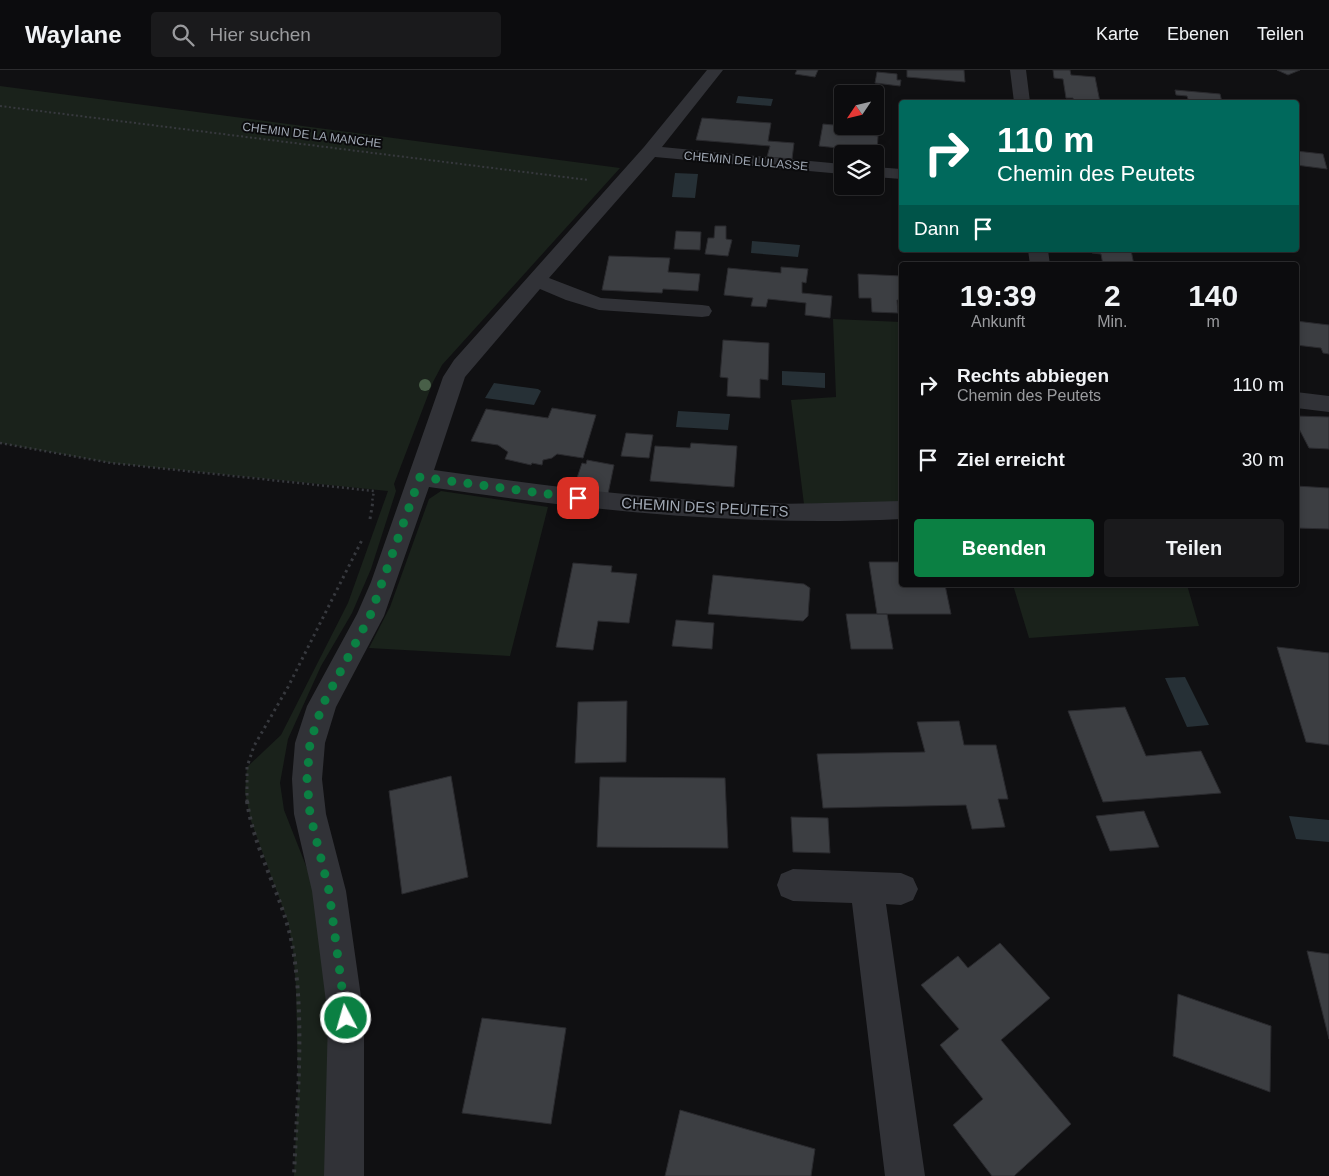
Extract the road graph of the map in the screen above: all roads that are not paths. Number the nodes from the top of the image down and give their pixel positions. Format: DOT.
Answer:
graph roads {
  1 [pos="715,70"];
  2 [pos="1018,70"];
  3 [pos="1022,100"];
  4 [pos="650,152"];
  5 [pos="834,168"];
  6 [pos="884,173"];
  7 [pos="899,174"];
  8 [pos="537,280"];
  9 [pos="702,311"];
  10 [pos="1299,400"];
  11 [pos="1329,404"];
  12 [pos="420,477"];
  13 [pos="899,510"];
  14 [pos="793,885"];
  15 [pos="867,889"];
  16 [pos="902,889"];
  17 [pos="344,1176"];
  18 [pos="905,1176"];
  1 -- 4 [label="street"];
  2 -- 3 [label="street"];
  4 -- 5 [label="street, CHEMIN DE LULASSE"];
  4 -- 8 [label="street"];
  6 -- 7 [label="street"];
  8 -- 9 [label="street"];
  8 -- 12 [label="street"];
  10 -- 11 [label="street"];
  12 -- 13 [label="street, CHEMIN DES PEUTETS"];
  12 -- 17 [label="street"];
  14 -- 15 [label="street"];
  15 -- 16 [label="street"];
  15 -- 18 [label="street"];
}
